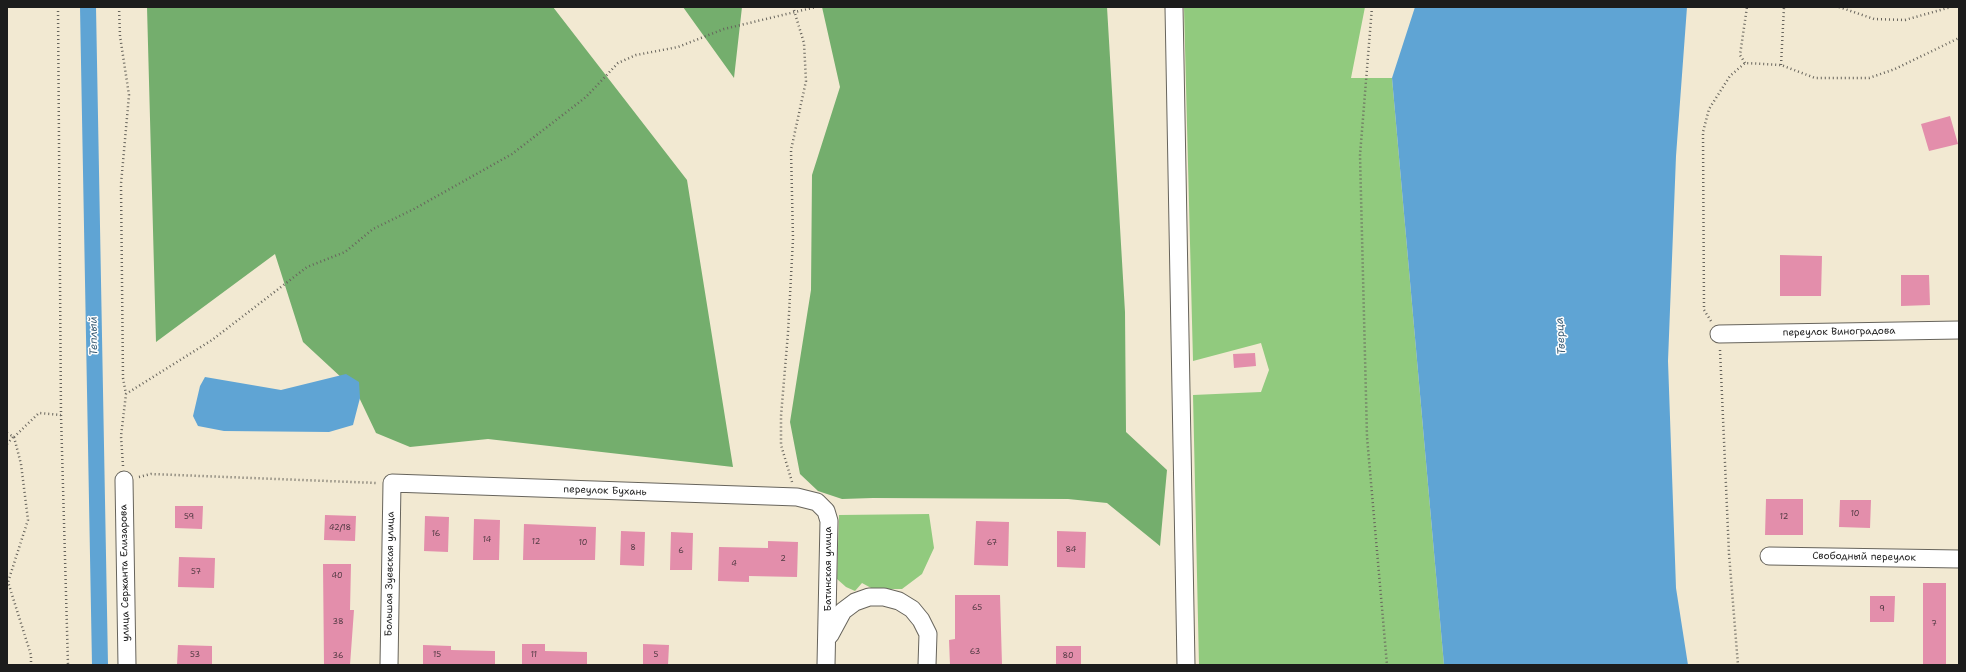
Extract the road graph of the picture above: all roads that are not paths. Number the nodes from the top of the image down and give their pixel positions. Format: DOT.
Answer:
graph roads {
  1 [pos="1174,7"];
  2 [pos="1959,330"];
  3 [pos="1719,334"];
  4 [pos="124,480"];
  5 [pos="392,483"];
  6 [pos="817,502"];
  7 [pos="1769,556"];
  8 [pos="1959,559"];
  9 [pos="828,639"];
  10 [pos="127,665"];
  11 [pos="389,665"];
  12 [pos="826,665"];
  13 [pos="927,665"];
  14 [pos="1186,665"];
  1 -- 14 [label="street"];
  2 -- 3 [label="street, переулок Виноградова"];
  4 -- 10 [label="street, улица Сержанта Елизарова"];
  5 -- 6 [label="street, переулок Бухань"];
  5 -- 11 [label="street, Большая Зуевская улица"];
  6 -- 9 [label="street, Батинская улица"];
  7 -- 8 [label="street, Свободный переулок"];
  9 -- 12 [label="street, Батинская улица"];
  9 -- 13 [label="street, Батинская улица"];
}
